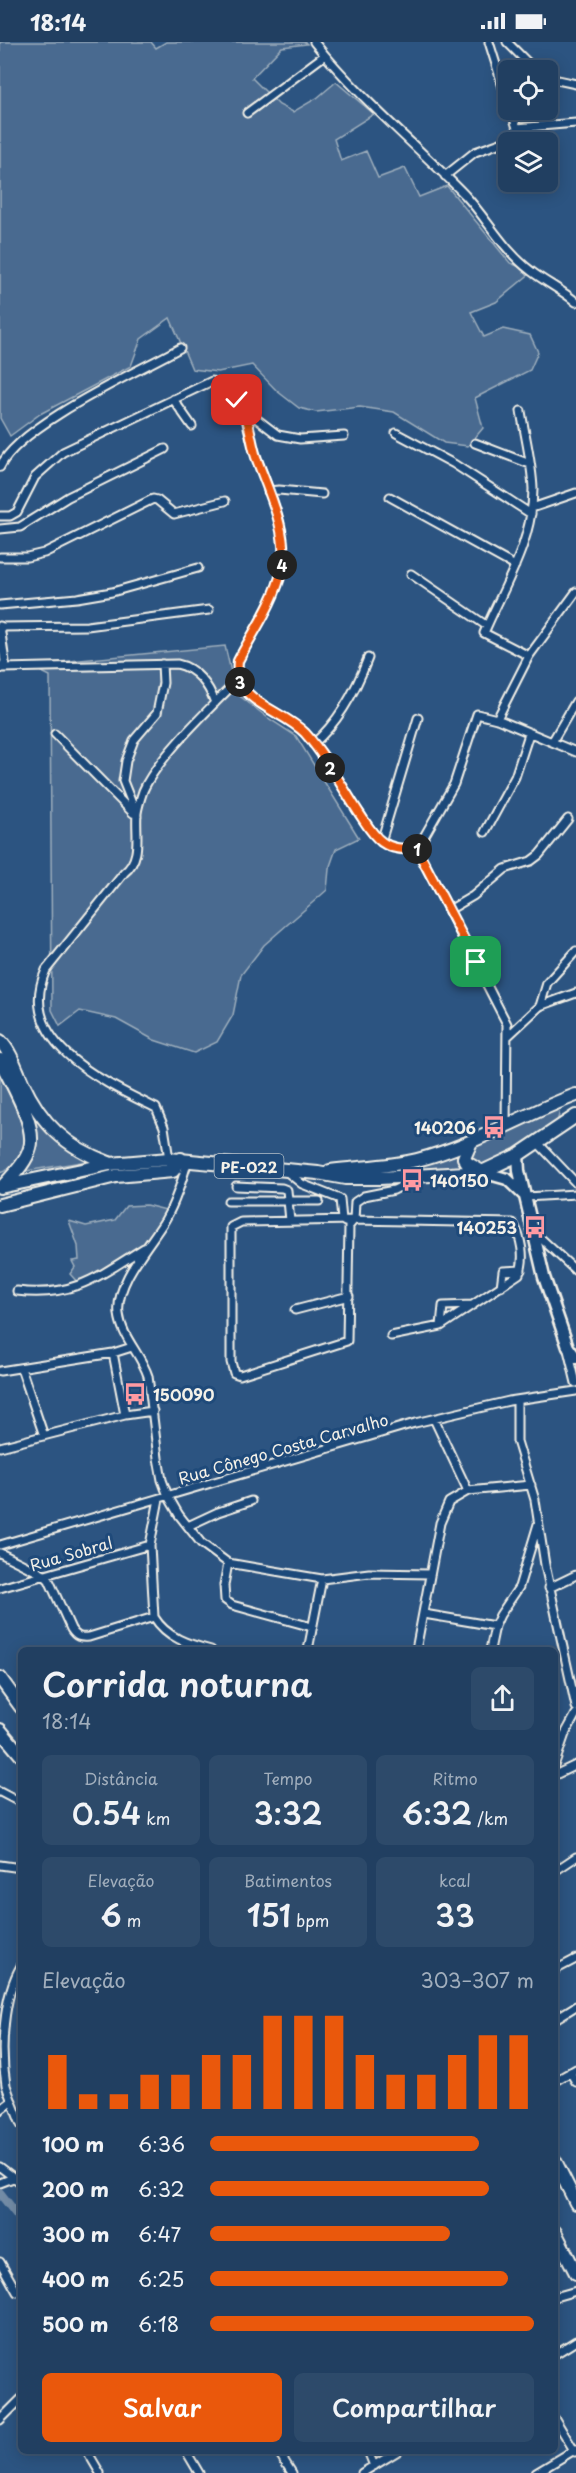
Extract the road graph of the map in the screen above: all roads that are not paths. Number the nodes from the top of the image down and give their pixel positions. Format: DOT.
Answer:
graph roads {
  1 [pos="314,42"];
  2 [pos="489,42"];
  3 [pos="507,42"];
  4 [pos="325,55"];
  5 [pos="525,60"];
  6 [pos="498,71"];
  7 [pos="558,80"];
  8 [pos="576,84"];
  9 [pos="247,113"];
  10 [pos="514,120"];
  11 [pos="576,123"];
  12 [pos="517,128"];
  13 [pos="445,176"];
  14 [pos="576,302"];
  15 [pos="180,348"];
  16 [pos="173,399"];
  17 [pos="244,409"];
  18 [pos="521,411"];
  19 [pos="192,426"];
  20 [pos="396,433"];
  21 [pos="344,436"];
  22 [pos="474,443"];
  23 [pos="165,449"];
  24 [pos="530,464"];
  25 [pos="0,466"];
  26 [pos="268,491"];
  27 [pos="576,493"];
  28 [pos="322,494"];
  29 [pos="390,497"];
  30 [pos="225,501"];
  31 [pos="532,511"];
  32 [pos="0,516"];
  33 [pos="0,529"];
  34 [pos="0,556"];
  35 [pos="515,566"];
  36 [pos="198,568"];
  37 [pos="411,574"];
  38 [pos="576,592"];
  39 [pos="0,605"];
  40 [pos="209,610"];
  41 [pos="488,626"];
  42 [pos="0,627"];
  43 [pos="529,656"];
  44 [pos="368,658"];
  45 [pos="162,664"];
  46 [pos="2,669"];
  47 [pos="239,679"];
  48 [pos="576,701"];
  49 [pos="215,703"];
  50 [pos="418,718"];
  51 [pos="497,719"];
  52 [pos="55,734"];
  53 [pos="530,734"];
  54 [pos="552,742"];
  55 [pos="313,744"];
  56 [pos="576,752"];
  57 [pos="137,817"];
  58 [pos="568,819"];
  59 [pos="485,832"];
  60 [pos="381,842"];
  61 [pos="417,849"];
  62 [pos="448,910"];
  63 [pos="576,951"];
  64 [pos="576,993"];
  65 [pos="540,1006"];
  66 [pos="508,1036"];
  67 [pos="0,1041"];
  68 [pos="0,1060"];
  69 [pos="576,1095"];
  70 [pos="550,1105"];
  71 [pos="576,1116"];
  72 [pos="506,1125"];
  73 [pos="561,1126"];
  74 [pos="471,1142"];
  75 [pos="538,1143"];
  76 [pos="518,1155"];
  77 [pos="180,1159"];
  78 [pos="110,1164"];
  79 [pos="283,1169"];
  80 [pos="482,1172"];
  81 [pos="318,1173"];
  82 [pos="421,1176"];
  83 [pos="576,1184"];
  84 [pos="236,1186"];
  85 [pos="2,1187"];
  86 [pos="576,1194"];
  87 [pos="526,1197"];
  88 [pos="228,1201"];
  89 [pos="289,1201"];
  90 [pos="319,1201"];
  91 [pos="0,1205"];
  92 [pos="342,1220"];
  93 [pos="290,1221"];
  94 [pos="351,1223"];
  95 [pos="533,1231"];
  96 [pos="144,1248"];
  97 [pos="521,1270"];
  98 [pos="576,1271"];
  99 [pos="501,1287"];
  100 [pos="17,1291"];
  101 [pos="349,1296"];
  102 [pos="474,1305"];
  103 [pos="296,1310"];
  104 [pos="441,1326"];
  105 [pos="391,1336"];
  106 [pos="132,1347"];
  107 [pos="568,1347"];
  108 [pos="113,1353"];
  109 [pos="576,1358"];
  110 [pos="21,1368"];
  111 [pos="0,1371"];
  112 [pos="576,1383"];
  113 [pos="576,1391"];
  114 [pos="517,1400"];
  115 [pos="153,1412"];
  116 [pos="125,1415"];
  117 [pos="434,1419"];
  118 [pos="44,1436"];
  119 [pos="0,1448"];
  120 [pos="531,1485"];
  121 [pos="468,1491"];
  122 [pos="168,1496"];
  123 [pos="159,1499"];
  124 [pos="251,1501"];
  125 [pos="539,1518"];
  126 [pos="188,1527"];
  127 [pos="0,1545"];
  128 [pos="150,1545"];
  129 [pos="0,1552"];
  130 [pos="228,1563"];
  131 [pos="430,1574"];
  132 [pos="44,1575"];
  133 [pos="576,1575"];
  134 [pos="322,1579"];
  135 [pos="0,1588"];
  136 [pos="549,1588"];
  137 [pos="424,1614"];
  138 [pos="154,1617"];
  139 [pos="495,1626"];
  140 [pos="312,1627"];
  141 [pos="201,1647"];
  142 [pos="309,1647"];
  143 [pos="417,1647"];
  144 [pos="491,1647"];
  145 [pos="0,1678"];
  146 [pos="18,1703"];
  147 [pos="576,1707"];
  148 [pos="576,1714"];
  149 [pos="0,1730"];
  150 [pos="18,1751"];
  151 [pos="558,1754"];
  152 [pos="576,1766"];
  153 [pos="558,1774"];
  154 [pos="0,1792"];
  155 [pos="18,1801"];
  156 [pos="576,1857"];
  157 [pos="0,1865"];
  158 [pos="18,1868"];
  159 [pos="558,1869"];
  160 [pos="576,1959"];
  161 [pos="558,1968"];
  162 [pos="18,1972"];
  163 [pos="576,2006"];
  164 [pos="558,2017"];
  165 [pos="573,2070"];
  166 [pos="558,2079"];
  167 [pos="3,2081"];
  168 [pos="576,2082"];
  169 [pos="12,2101"];
  170 [pos="0,2110"];
  171 [pos="18,2117"];
  172 [pos="0,2167"];
  173 [pos="558,2167"];
  174 [pos="13,2178"];
  175 [pos="18,2181"];
  176 [pos="1,2182"];
  177 [pos="576,2203"];
  178 [pos="558,2238"];
  179 [pos="576,2244"];
  180 [pos="569,2260"];
  181 [pos="0,2262"];
  182 [pos="576,2273"];
  183 [pos="576,2290"];
  184 [pos="17,2292"];
  185 [pos="558,2296"];
  186 [pos="576,2342"];
  187 [pos="558,2352"];
  188 [pos="18,2402"];
  189 [pos="0,2420"];
  190 [pos="558,2424"];
  191 [pos="575,2451"];
  192 [pos="89,2454"];
  193 [pos="188,2454"];
  194 [pos="280,2454"];
  195 [pos="369,2454"];
  196 [pos="393,2454"];
  197 [pos="374,2466"];
  198 [pos="100,2473"];
  199 [pos="199,2473"];
  200 [pos="292,2473"];
  201 [pos="362,2473"];
  202 [pos="536,2473"];
  1 -- 4 [label="street"];
  2 -- 6 [label="street"];
  3 -- 5 [label="street"];
  4 -- 9 [label="street"];
  4 -- 13 [label="street"];
  7 -- 8 [label="street"];
  10 -- 12 [label="street"];
  11 -- 12 [label="street"];
  12 -- 13 [label="street"];
  13 -- 14 [label="street"];
  15 -- 25 [label="street"];
  16 -- 17 [label="street"];
  16 -- 19 [label="street"];
  16 -- 32 [label="street"];
  17 -- 21 [label="street"];
  17 -- 26 [label="street"];
  18 -- 24 [label="street"];
  20 -- 31 [label="street"];
  22 -- 24 [label="street"];
  23 -- 33 [label="street"];
  24 -- 31 [label="street"];
  26 -- 28 [label="street"];
  26 -- 47 [label="street"];
  27 -- 31 [label="street"];
  29 -- 35 [label="street"];
  30 -- 34 [label="street"];
  31 -- 35 [label="street"];
  35 -- 41 [label="street"];
  36 -- 39 [label="street"];
  37 -- 41 [label="street"];
  38 -- 43 [label="street"];
  40 -- 42 [label="street"];
  41 -- 43 [label="street"];
  42 -- 46 [label="street"];
  43 -- 51 [label="street"];
  44 -- 55 [label="street"];
  45 -- 46 [label="street"];
  45 -- 49 [label="street"];
  45 -- 57 [label="street"];
  47 -- 49 [label="street"];
  47 -- 55 [label="street"];
  48 -- 54 [label="street"];
  49 -- 57 [label="street"];
  50 -- 60 [label="street"];
  51 -- 53 [label="street"];
  51 -- 61 [label="street"];
  52 -- 57 [label="street"];
  53 -- 54 [label="street"];
  53 -- 59 [label="street"];
  54 -- 56 [label="street"];
  55 -- 60 [label="street"];
  57 -- 77 [label="street"];
  58 -- 62 [label="street"];
  60 -- 61 [label="street"];
  61 -- 62 [label="street"];
  62 -- 66 [label="street"];
  63 -- 65 [label="street"];
  64 -- 65 [label="street"];
  65 -- 66 [label="street"];
  66 -- 72 [label="street"];
  67 -- 78 [label="highway"];
  68 -- 85 [label="highway"];
  69 -- 70 [label="highway, PE-022"];
  70 -- 72 [label="highway, PE-022"];
  70 -- 73 [label="highway"];
  71 -- 73 [label="highway, PE-022"];
  72 -- 74 [label="highway, PE-022"];
  73 -- 75 [label="highway, PE-022"];
  74 -- 80 [label="highway"];
  74 -- 81 [label="highway, PE-022"];
  75 -- 76 [label="highway, PE-022"];
  75 -- 83 [label="street"];
  76 -- 80 [label="highway, PE-022"];
  76 -- 87 [label="main road"];
  77 -- 78 [label="highway, PE-022"];
  77 -- 79 [label="highway, PE-022"];
  77 -- 91 [label="highway"];
  77 -- 96 [label="street"];
  78 -- 85 [label="highway, PE-022"];
  79 -- 81 [label="highway, PE-022"];
  79 -- 92 [label="street"];
  80 -- 82 [label="highway, PE-022"];
  80 -- 87 [label="main road"];
  81 -- 82 [label="highway, PE-022"];
  82 -- 94 [label="street"];
  84 -- 89 [label="street"];
  86 -- 87 [label="street"];
  87 -- 95 [label="main road"];
  88 -- 89 [label="street"];
  89 -- 90 [label="street"];
  89 -- 93 [label="street"];
  92 -- 93 [label="street"];
  92 -- 94 [label="street"];
  93 -- 101 [label="street"];
  94 -- 97 [label="street"];
  94 -- 101 [label="street"];
  95 -- 98 [label="street"];
  95 -- 107 [label="main road"];
  96 -- 100 [label="street"];
  96 -- 106 [label="street"];
  97 -- 99 [label="street"];
  97 -- 99 [label="street"];
  99 -- 102 [label="street"];
  101 -- 103 [label="street"];
  102 -- 104 [label="street"];
  102 -- 104 [label="street"];
  104 -- 105 [label="street"];
  106 -- 108 [label="street"];
  106 -- 115 [label="street"];
  107 -- 109 [label="main road"];
  107 -- 112 [label="street"];
  108 -- 110 [label="street"];
  108 -- 116 [label="street"];
  110 -- 111 [label="street"];
  110 -- 118 [label="street"];
  113 -- 114 [label="street, Rua Cônego Costa Carvalho"];
  114 -- 117 [label="street, Rua Cônego Costa Carvalho"];
  114 -- 120 [label="street"];
  115 -- 116 [label="street"];
  115 -- 122 [label="street"];
  116 -- 118 [label="street"];
  117 -- 121 [label="street"];
  117 -- 122 [label="street, Rua Cônego Costa Carvalho"];
  118 -- 119 [label="street"];
  120 -- 121 [label="street"];
  120 -- 125 [label="street"];
  121 -- 131 [label="street"];
  122 -- 123 [label="street, Rua Cônego Costa Carvalho"];
  122 -- 126 [label="street"];
  123 -- 127 [label="street, Rua Cônego Costa Carvalho"];
  123 -- 128 [label="street"];
  124 -- 126 [label="street"];
  125 -- 136 [label="street"];
  125 -- 139 [label="street"];
  126 -- 130 [label="street"];
  128 -- 132 [label="street, Rua Sobral"];
  128 -- 138 [label="street"];
  129 -- 132 [label="street"];
  130 -- 134 [label="street"];
  130 -- 140 [label="street"];
  131 -- 134 [label="street"];
  131 -- 137 [label="street"];
  132 -- 135 [label="street, Rua Sobral"];
  132 -- 138 [label="street"];
  133 -- 136 [label="street"];
  134 -- 140 [label="street"];
  136 -- 147 [label="street"];
  137 -- 139 [label="street"];
  137 -- 143 [label="street"];
  138 -- 141 [label="street"];
  139 -- 144 [label="street"];
  140 -- 142 [label="street"];
  145 -- 146 [label="highway"];
  148 -- 151 [label="street"];
  149 -- 150 [label="highway"];
  152 -- 153 [label="street"];
  154 -- 155 [label="street"];
  156 -- 159 [label="street"];
  157 -- 158 [label="street"];
  160 -- 161 [label="street"];
  162 -- 167 [label="street"];
  163 -- 164 [label="street"];
  165 -- 166 [label="street"];
  165 -- 168 [label="street"];
  167 -- 169 [label="street"];
  169 -- 170 [label="street"];
  169 -- 171 [label="street"];
  172 -- 174 [label="street"];
  173 -- 177 [label="highway"];
  174 -- 175 [label="street"];
  174 -- 176 [label="street"];
  178 -- 180 [label="highway"];
  179 -- 180 [label="highway"];
  180 -- 182 [label="highway"];
  181 -- 184 [label="street"];
  183 -- 185 [label="street"];
  186 -- 187 [label="street"];
  188 -- 189 [label="street"];
  190 -- 191 [label="street"];
  191 -- 202 [label="street"];
  192 -- 198 [label="street"];
  193 -- 199 [label="street"];
  194 -- 200 [label="street"];
  195 -- 197 [label="street"];
  196 -- 197 [label="street"];
  197 -- 201 [label="street"];
}
